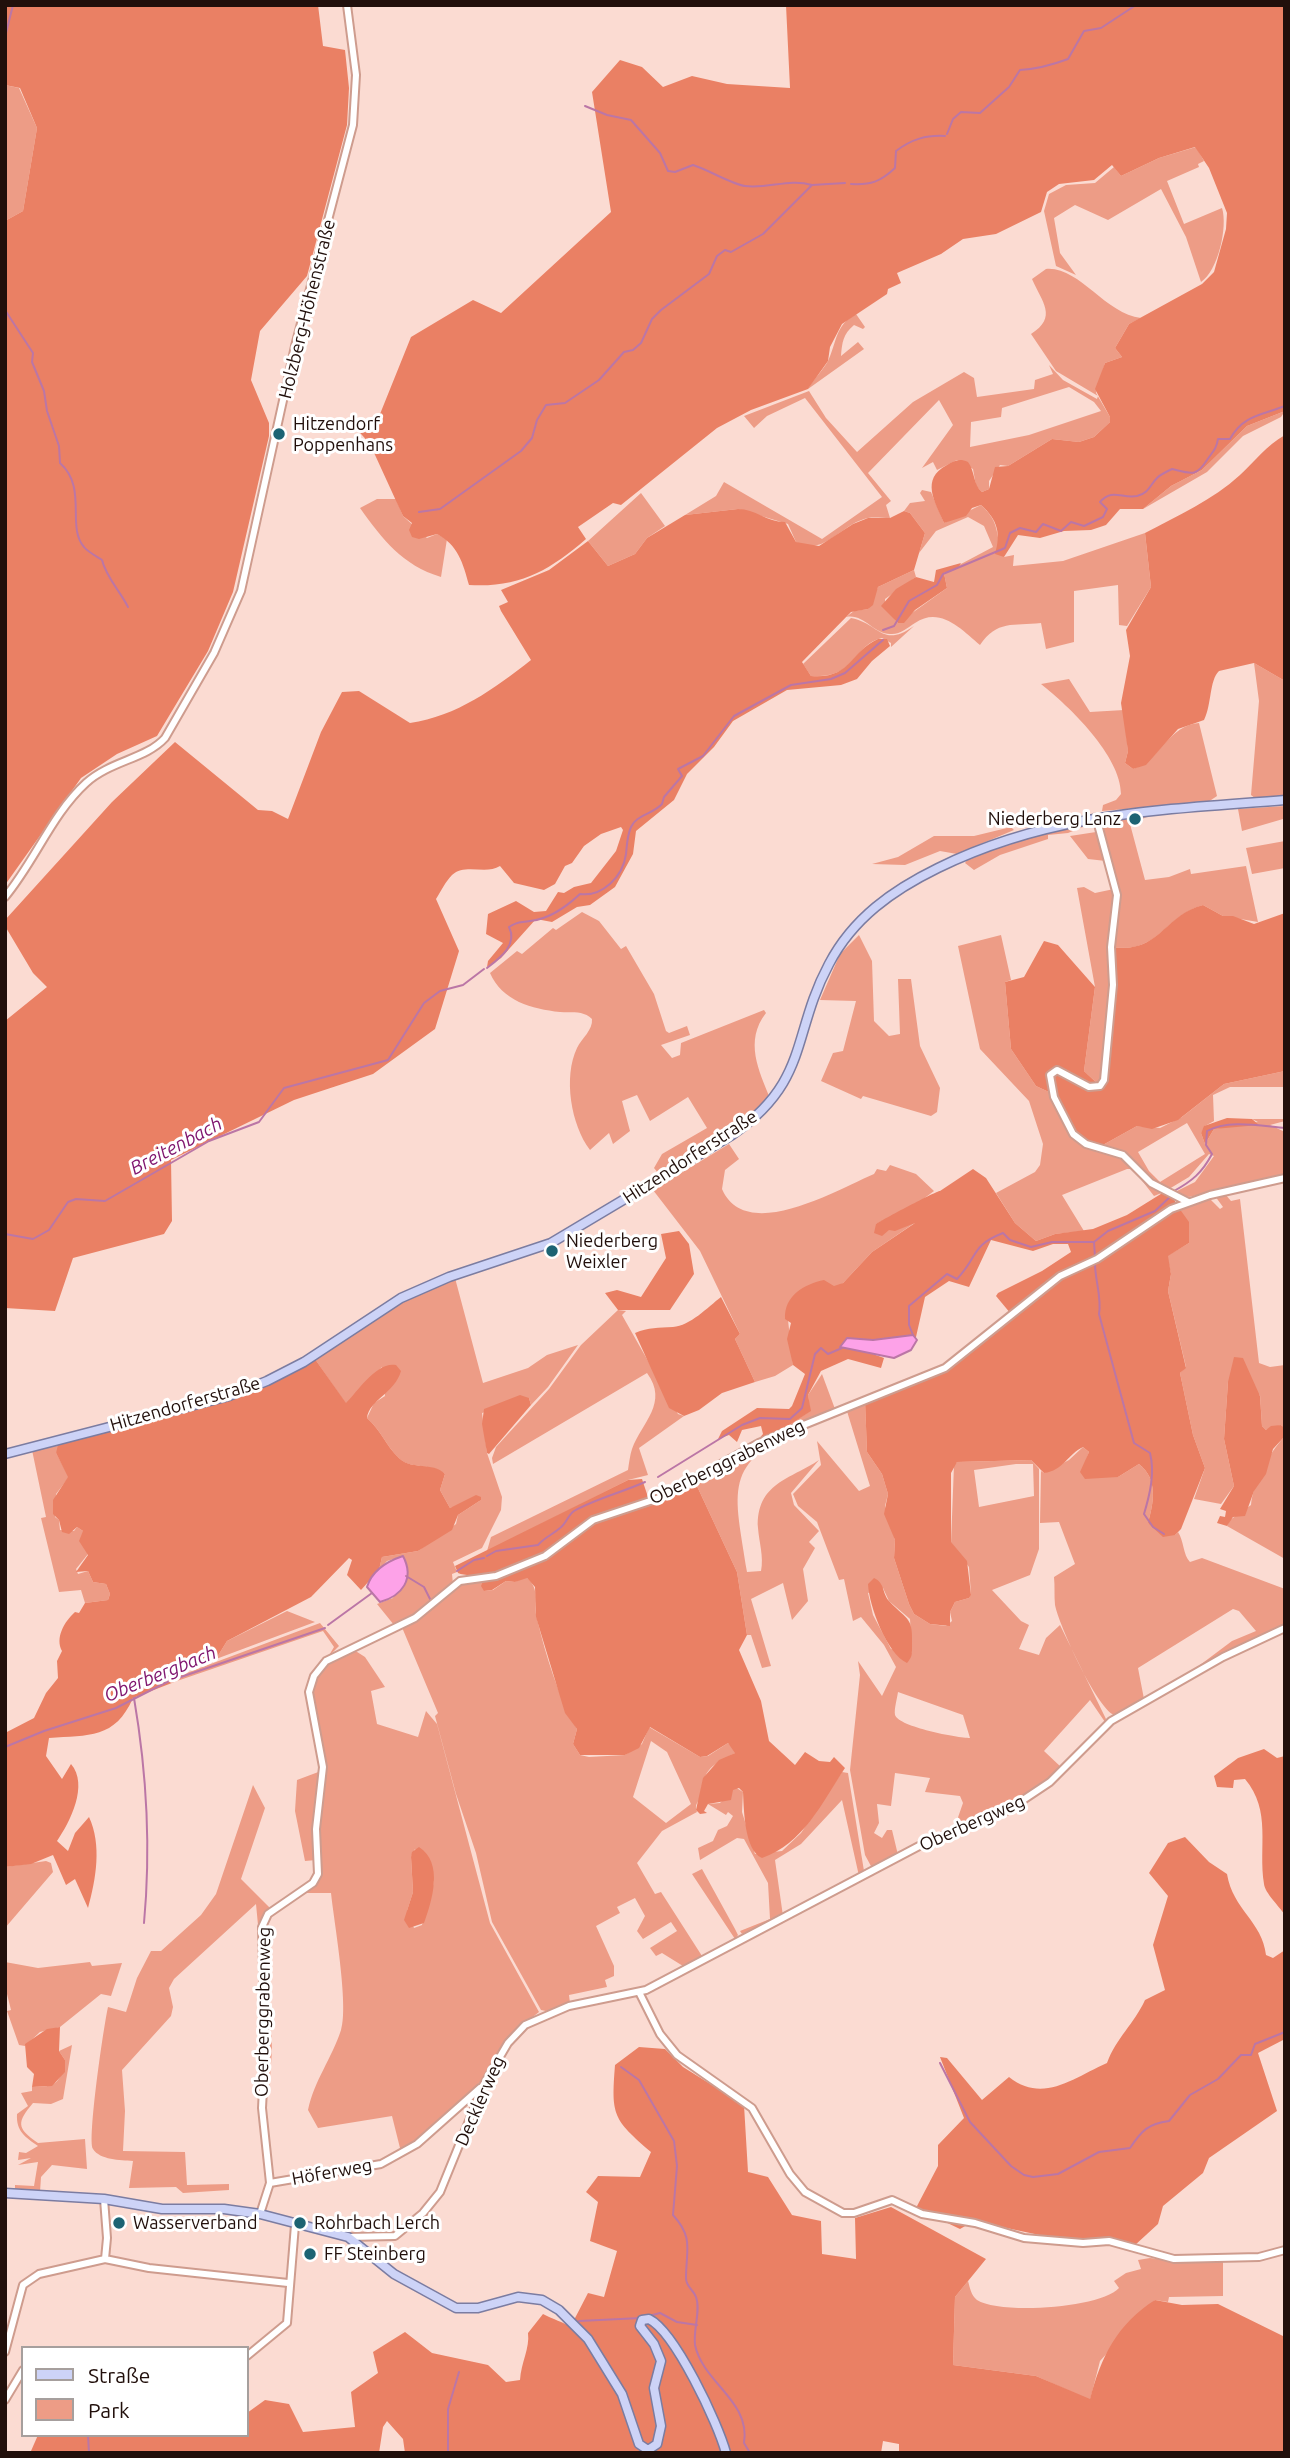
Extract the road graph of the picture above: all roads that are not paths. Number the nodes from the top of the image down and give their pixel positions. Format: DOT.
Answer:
graph roads {
  1 [pos="347,5"];
  2 [pos="1285,800"];
  3 [pos="1096,817"];
  4 [pos="5,897"];
  5 [pos="1285,1178"];
  6 [pos="1188,1202"];
  7 [pos="5,1454"];
  8 [pos="1285,1628"];
  9 [pos="639,1992"];
  10 [pos="484,2084"];
  11 [pos="270,2183"];
  12 [pos="5,2193"];
  13 [pos="104,2199"];
  14 [pos="260,2214"];
  15 [pos="295,2225"];
  16 [pos="348,2237"];
  17 [pos="1285,2250"];
  18 [pos="105,2259"];
  19 [pos="288,2283"];
  20 [pos="5,2352"];
  21 [pos="248,2355"];
  22 [pos="21,2373"];
  23 [pos="5,2400"];
  24 [pos="726,2453"];
  1 -- 4 [label="street, Holzberg-Höhenstraße"];
  2 -- 3 [label="main road, Hitzendorferstraße"];
  3 -- 6 [label="street"];
  3 -- 7 [label="main road, Hitzendorferstraße"];
  5 -- 6 [label="street, Oberberggrabenweg"];
  6 -- 11 [label="street, Oberberggrabenweg"];
  8 -- 9 [label="street, Oberbergweg"];
  9 -- 10 [label="street, Decklerweg"];
  9 -- 17 [label="street"];
  10 -- 11 [label="street, Höferweg"];
  10 -- 16 [label="street, Decklerweg"];
  11 -- 14 [label="street, Höferweg"];
  12 -- 13 [label="main road"];
  13 -- 14 [label="main road"];
  13 -- 18 [label="street"];
  14 -- 15 [label="main road"];
  15 -- 16 [label="main road"];
  15 -- 19 [label="street"];
  16 -- 24 [label="main road"];
  18 -- 19 [label="street"];
  18 -- 20 [label="street"];
  19 -- 21 [label="street"];
  22 -- 23 [label="street"];
}
